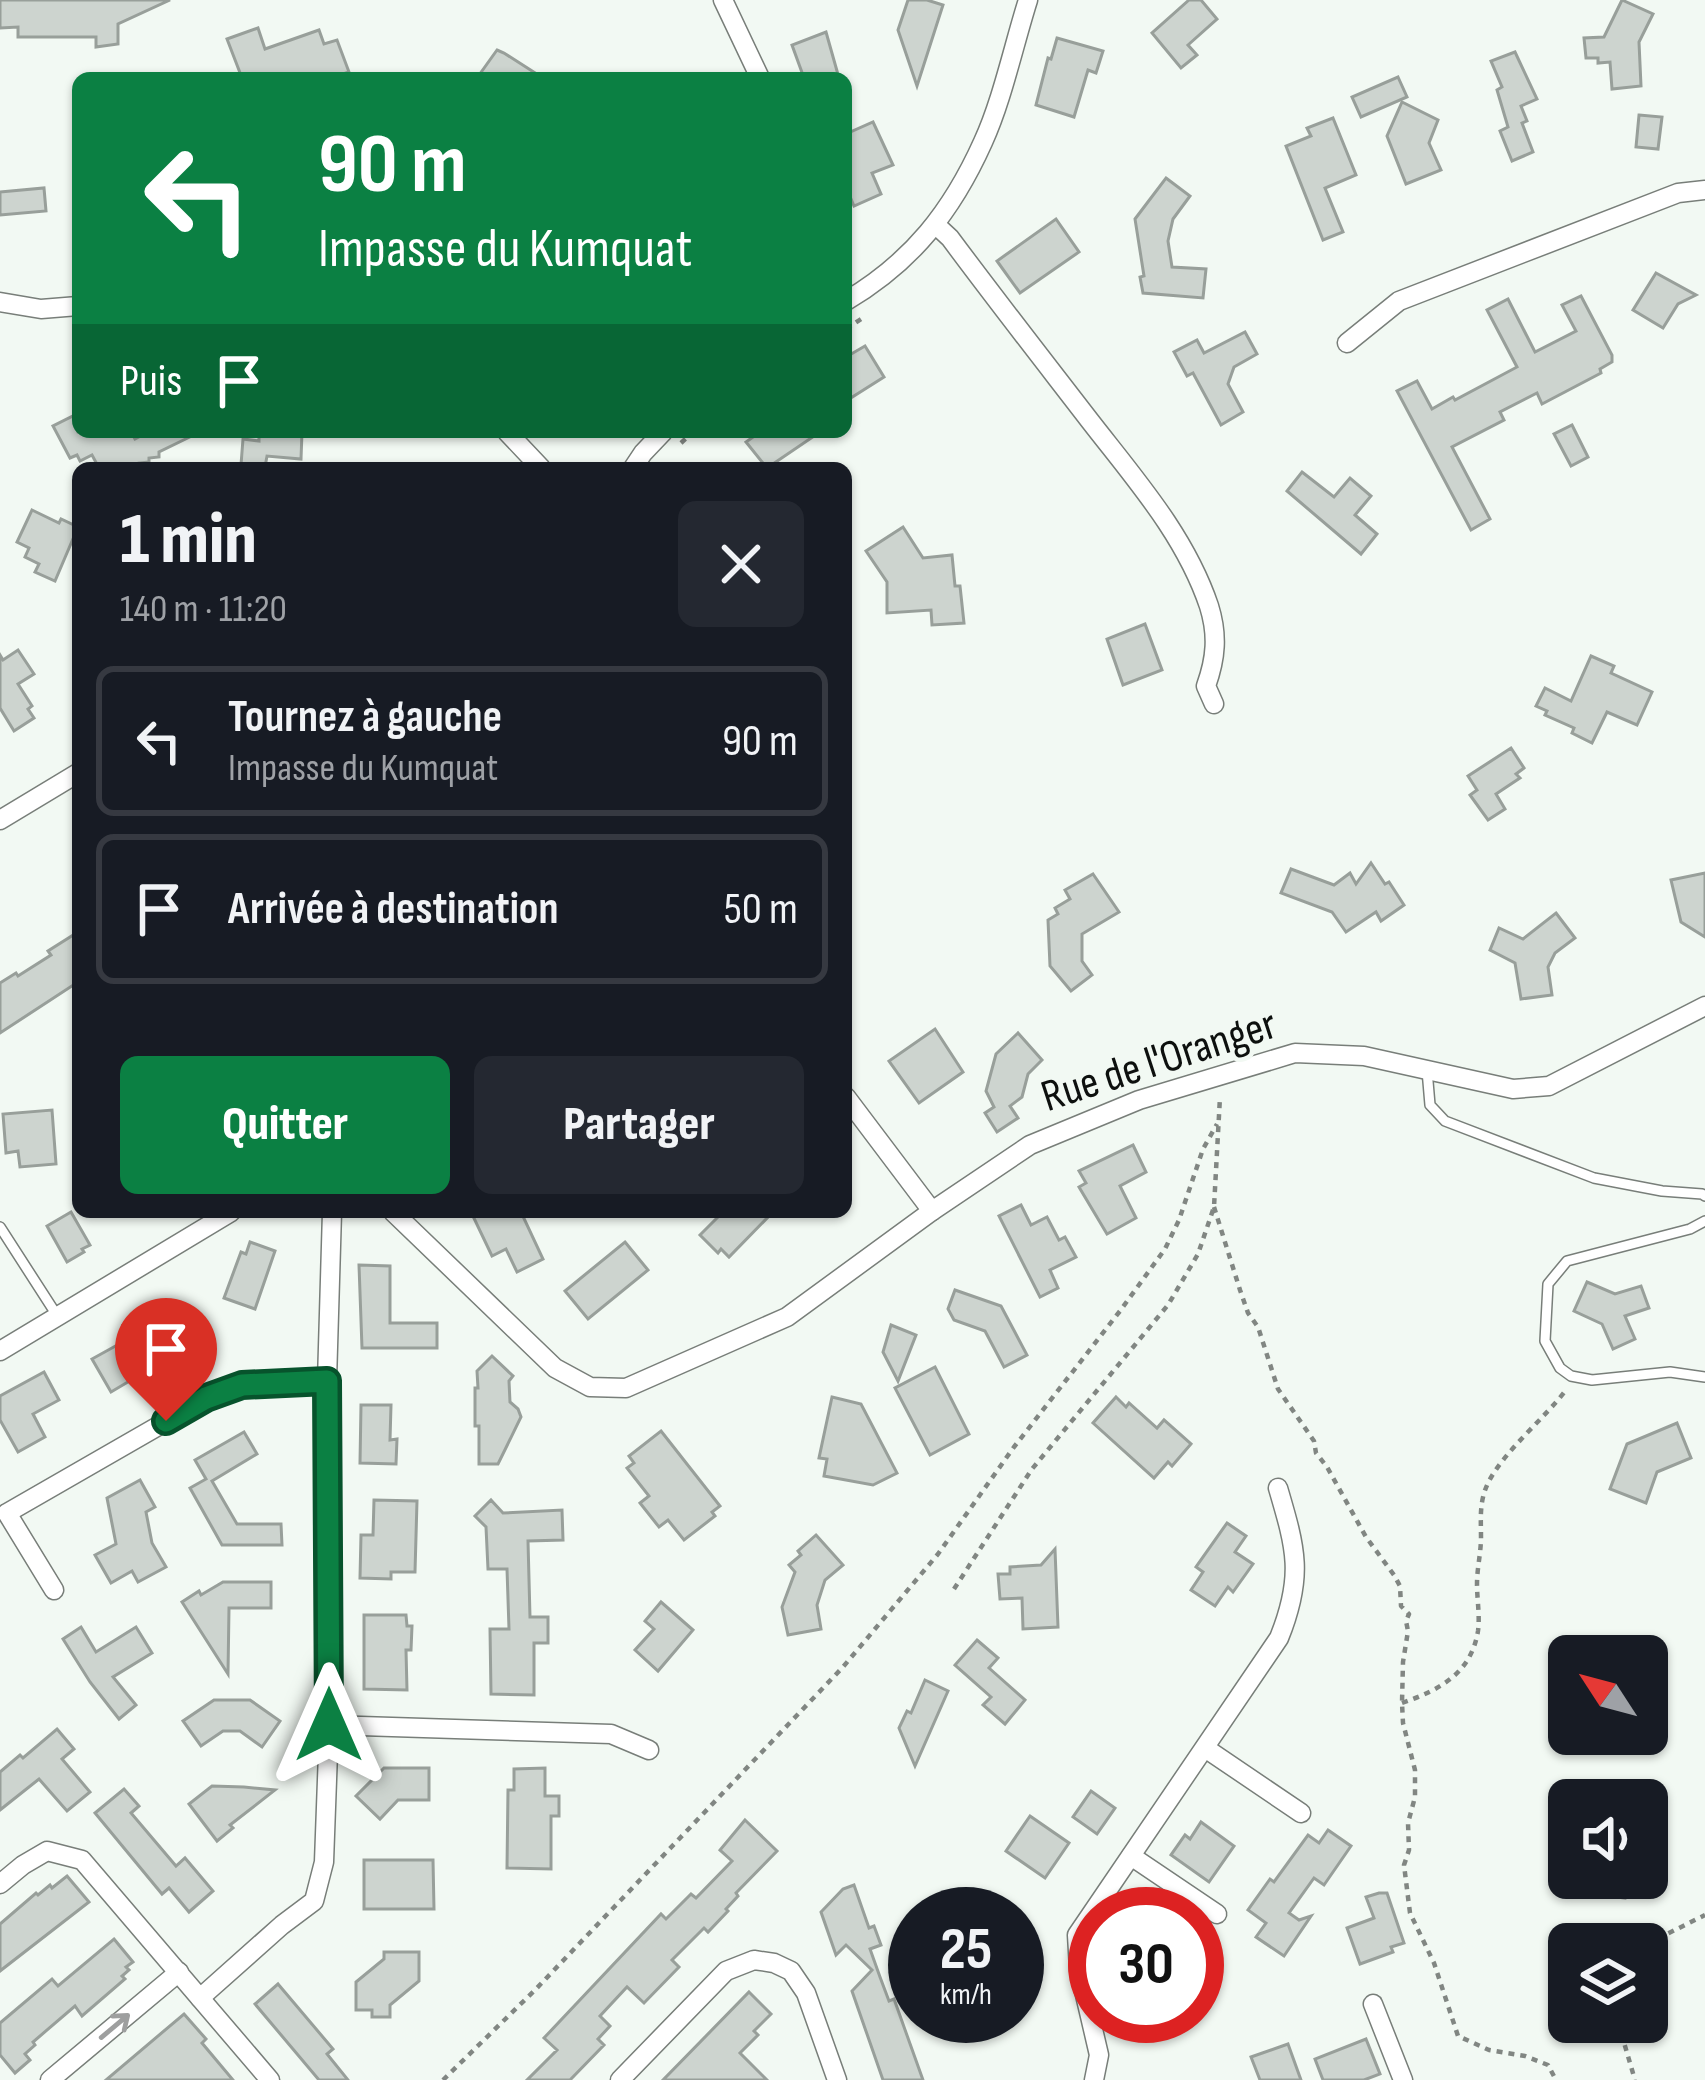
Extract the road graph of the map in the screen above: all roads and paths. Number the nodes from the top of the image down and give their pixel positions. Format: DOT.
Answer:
graph roads {
  1 [pos="723,0"];
  2 [pos="1028,0"];
  3 [pos="757,72"];
  4 [pos="1705,190"];
  5 [pos="937,225"];
  6 [pos="852,297"];
  7 [pos="0,302"];
  8 [pos="72,306"];
  9 [pos="1347,343"];
  10 [pos="513,438"];
  11 [pos="657,438"];
  12 [pos="535,462"];
  13 [pos="637,462"];
  14 [pos="1214,704"];
  15 [pos="72,777"];
  16 [pos="0,820"];
  17 [pos="1705,1006"];
  18 [pos="1427,1070"];
  19 [pos="1223,1073"];
  20 [pos="852,1105"];
  21 [pos="1217,1124"];
  22 [pos="1705,1196"];
  23 [pos="1214,1207"];
  24 [pos="932,1211"];
  25 [pos="221,1218"];
  26 [pos="332,1218"];
  27 [pos="399,1218"];
  28 [pos="1705,1221"];
  29 [pos="0,1227"];
  30 [pos="58,1317"];
  31 [pos="0,1351"];
  32 [pos="1571,1376"];
  33 [pos="1705,1377"];
  34 [pos="327,1381"];
  35 [pos="1278,1488"];
  36 [pos="954,1589"];
  37 [pos="54,1590"];
  38 [pos="1402,1703"];
  39 [pos="329,1725"];
  40 [pos="1205,1748"];
  41 [pos="649,1750"];
  42 [pos="1301,1813"];
  43 [pos="1131,1856"];
  44 [pos="0,1884"];
  45 [pos="1177,1887"];
  46 [pos="1705,1915"];
  47 [pos="1668,1934"];
  48 [pos="179,1972"];
  49 [pos="200,1997"];
  50 [pos="1372,2004"];
  51 [pos="1624,2043"];
  52 [pos="50,2080"];
  53 [pos="270,2080"];
  54 [pos="443,2080"];
  55 [pos="620,2080"];
  56 [pos="836,2080"];
  57 [pos="1094,2080"];
  58 [pos="1403,2080"];
  59 [pos="1556,2080"];
  60 [pos="1635,2080"];
  1 -- 3 [label="street"];
  2 -- 5 [label="street"];
  4 -- 9 [label="street"];
  5 -- 6 [label="street"];
  5 -- 14 [label="street"];
  7 -- 8 [label="street"];
  10 -- 12 [label="street"];
  11 -- 13 [label="street"];
  15 -- 16 [label="street"];
  17 -- 18 [label="street, Rue de l'Oranger"];
  18 -- 19 [label="street, Rue de l'Oranger"];
  18 -- 22 [label="lane"];
  19 -- 21 [label="path"];
  19 -- 24 [label="street, Rue de l'Oranger"];
  20 -- 24 [label="street"];
  21 -- 23 [label="path"];
  21 -- 54 [label="path"];
  23 -- 36 [label="path"];
  23 -- 38 [label="path"];
  24 -- 27 [label="street, Rue de l'Oranger"];
  25 -- 30 [label="street"];
  26 -- 34 [label="street"];
  28 -- 32 [label="lane"];
  29 -- 30 [label="lane"];
  30 -- 31 [label="street"];
  32 -- 33 [label="lane"];
  32 -- 38 [label="path"];
  34 -- 37 [label="street"];
  34 -- 39 [label="street"];
  35 -- 40 [label="street"];
  38 -- 59 [label="path"];
  39 -- 41 [label="street"];
  39 -- 49 [label="street"];
  40 -- 42 [label="street"];
  40 -- 43 [label="street"];
  43 -- 45 [label="street"];
  43 -- 57 [label="street"];
  44 -- 48 [label="street"];
  46 -- 47 [label="path"];
  48 -- 49 [label="street"];
  52 -- 48 [label="street, one-way"];
  49 -- 53 [label="street"];
  50 -- 58 [label="street"];
  51 -- 60 [label="path"];
  55 -- 56 [label="street"];
}
